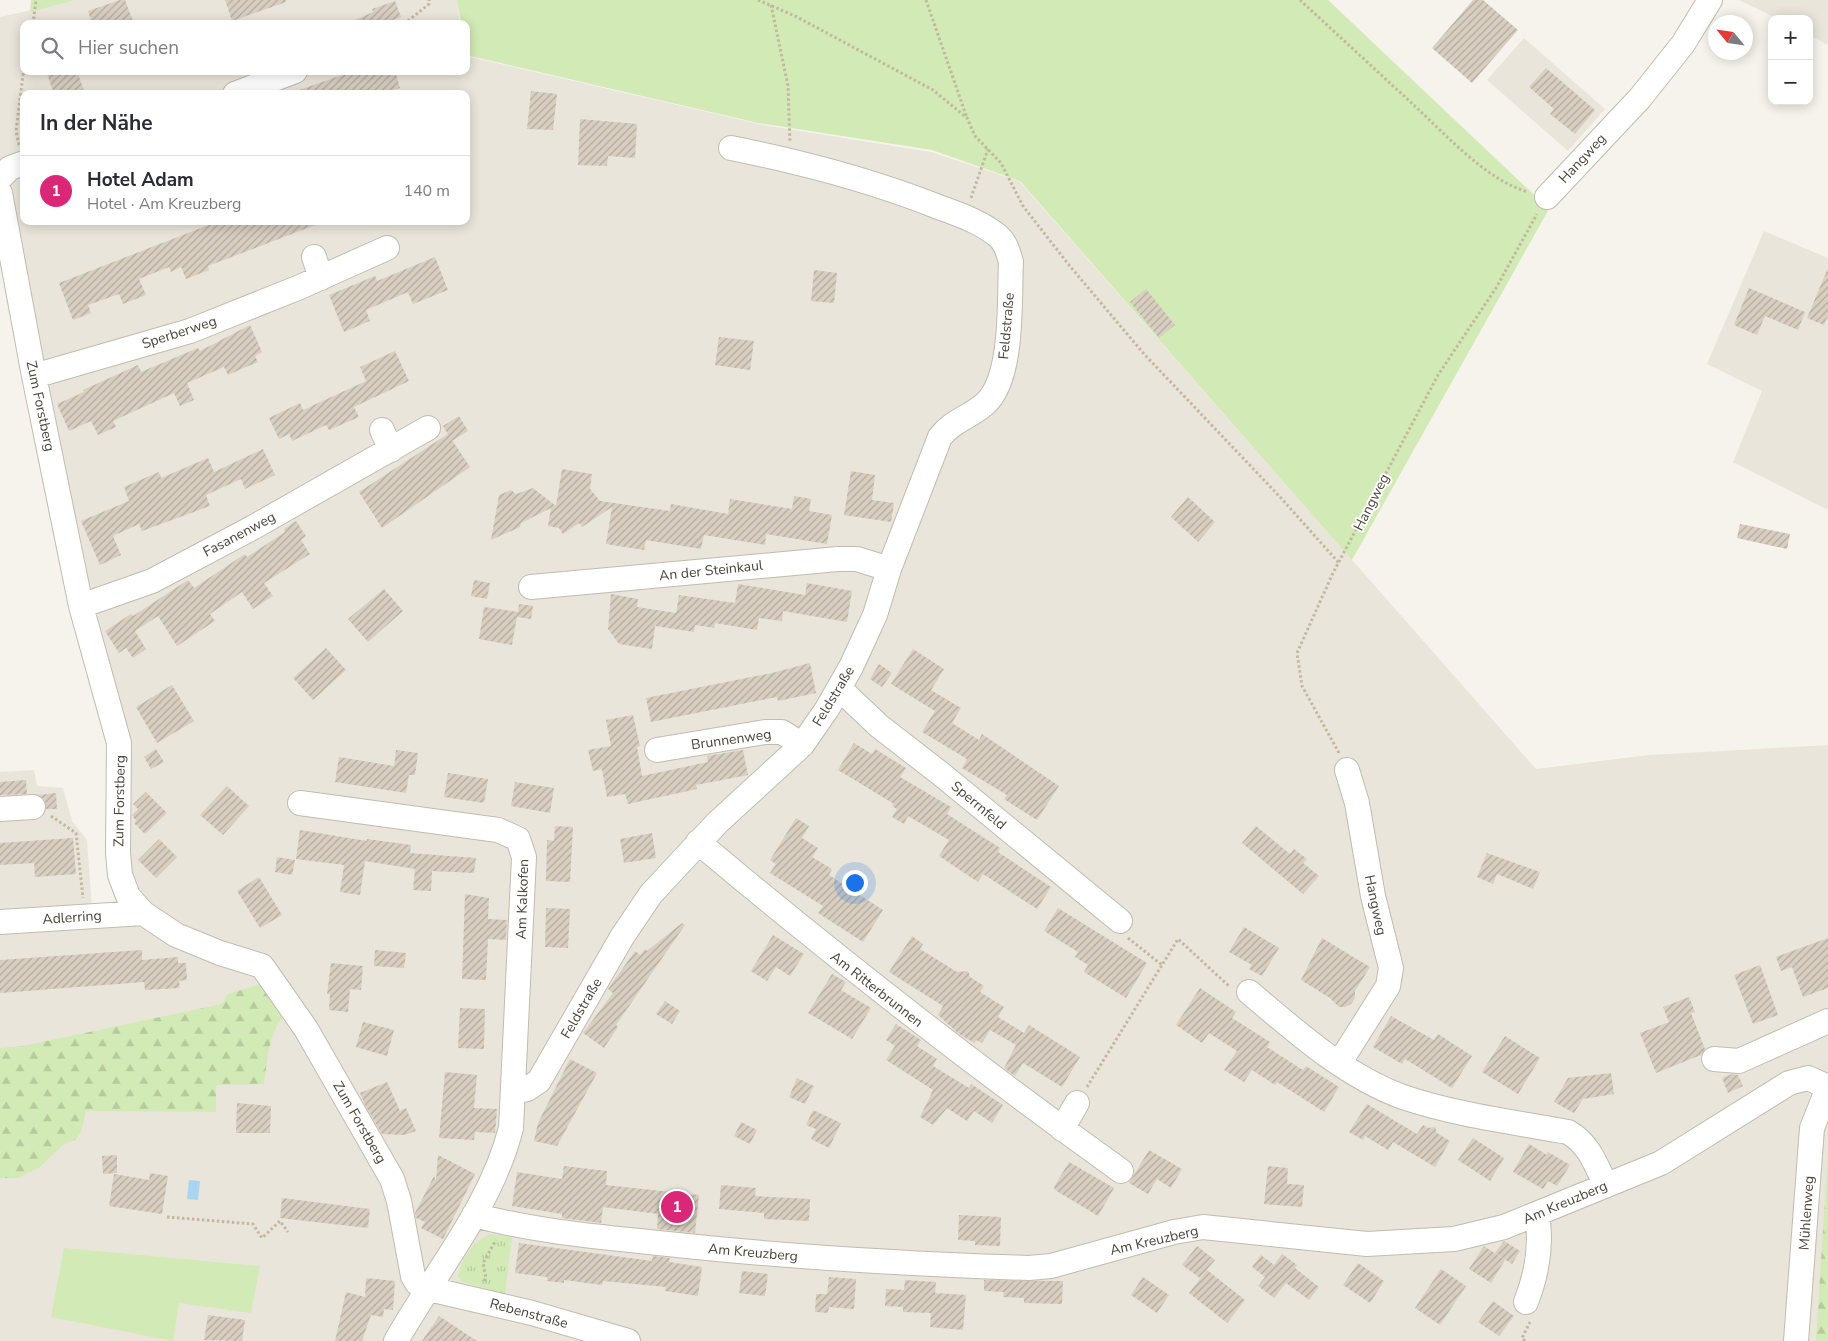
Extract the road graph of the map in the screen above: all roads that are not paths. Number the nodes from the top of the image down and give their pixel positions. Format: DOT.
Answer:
graph roads {
  1 [pos="1710,0"];
  2 [pos="283,75"];
  3 [pos="245,90"];
  4 [pos="731,148"];
  5 [pos="20,164"];
  6 [pos="1,181"];
  7 [pos="1547,197"];
  8 [pos="387,248"];
  9 [pos="34,376"];
  10 [pos="428,428"];
  11 [pos="889,569"];
  12 [pos="531,587"];
  13 [pos="81,606"];
  14 [pos="840,689"];
  15 [pos="802,745"];
  16 [pos="657,750"];
  17 [pos="1347,770"];
  18 [pos="300,803"];
  19 [pos="33,807"];
  20 [pos="0,810"];
  21 [pos="698,842"];
  22 [pos="143,913"];
  23 [pos="1120,921"];
  24 [pos="0,922"];
  25 [pos="1249,992"];
  26 [pos="1828,1021"];
  27 [pos="1714,1059"];
  28 [pos="1340,1062"];
  29 [pos="1828,1088"];
  30 [pos="513,1092"];
  31 [pos="1078,1103"];
  32 [pos="1062,1129"];
  33 [pos="1121,1171"];
  34 [pos="1605,1184"];
  35 [pos="1537,1214"];
  36 [pos="474,1215"];
  37 [pos="429,1289"];
  38 [pos="1526,1302"];
  39 [pos="396,1341"];
  40 [pos="627,1341"];
  41 [pos="1796,1341"];
  1 -- 7 [label="street, Hangweg"];
  2 -- 3 [label="street"];
  4 -- 11 [label="street, Feldstraße"];
  5 -- 6 [label="street"];
  6 -- 9 [label="street, Zum Forstberg"];
  8 -- 9 [label="street, Sperberweg"];
  9 -- 13 [label="street, Zum Forstberg"];
  10 -- 13 [label="street, Fasanenweg"];
  11 -- 12 [label="street, An der Steinkaul"];
  11 -- 14 [label="street, Feldstraße"];
  13 -- 22 [label="street, Zum Forstberg"];
  14 -- 15 [label="street, Feldstraße"];
  14 -- 23 [label="street, Sperrnfeld"];
  15 -- 16 [label="street, Brunnenweg"];
  15 -- 21 [label="street, Feldstraße"];
  17 -- 28 [label="street, Hangweg"];
  18 -- 30 [label="street, Am Kalkofen"];
  19 -- 20 [label="street"];
  21 -- 30 [label="street, Feldstraße"];
  21 -- 32 [label="street, Am Ritterbrunnen"];
  22 -- 24 [label="street, Adlerring"];
  22 -- 37 [label="street, Zum Forstberg"];
  25 -- 28 [label="street"];
  26 -- 27 [label="street"];
  28 -- 34 [label="street"];
  29 -- 34 [label="street, Am Kreuzberg"];
  29 -- 41 [label="street, Mühlenweg"];
  30 -- 36 [label="street"];
  31 -- 32 [label="street"];
  32 -- 33 [label="street, Am Ritterbrunnen"];
  34 -- 35 [label="street, Am Kreuzberg"];
  35 -- 36 [label="street, Am Kreuzberg"];
  35 -- 38 [label="street"];
  36 -- 37 [label="street"];
  37 -- 39 [label="street"];
  37 -- 40 [label="street, Rebenstraße"];
}
